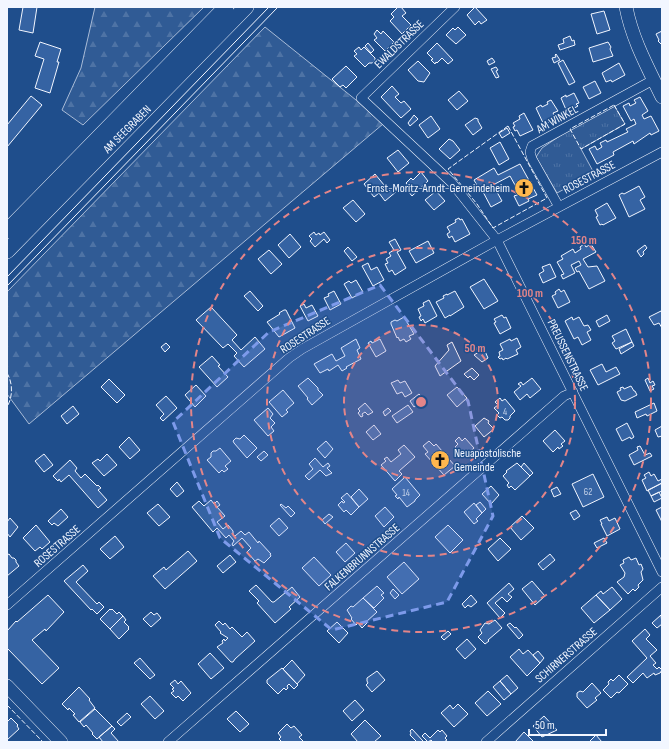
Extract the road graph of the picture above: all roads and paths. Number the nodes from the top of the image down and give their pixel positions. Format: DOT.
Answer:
graph roads {
  1 [pos="226,7"];
  2 [pos="246,7"];
  3 [pos="455,7"];
  4 [pos="626,7"];
  5 [pos="653,80"];
  6 [pos="662,97"];
  7 [pos="361,98"];
  8 [pos="662,152"];
  9 [pos="559,207"];
  10 [pos="7,231"];
  11 [pos="497,240"];
  12 [pos="7,252"];
  13 [pos="573,392"];
  14 [pos="662,572"];
  15 [pos="662,587"];
  16 [pos="7,605"];
  17 [pos="7,686"];
  18 [pos="61,742"];
  19 [pos="168,742"];
  20 [pos="486,742"];
  1 -- 10 [label="main road, AM SEEGRABEN"];
  2 -- 12 [label="main road, AM SEEGRABEN"];
  3 -- 7 [label="street, EWALDSTRASSE"];
  4 -- 5 [label="street"];
  5 -- 6 [label="street"];
  5 -- 9 [label="street, AM WINKEL"];
  7 -- 11 [label="street, PREUSSENSTRASSE"];
  8 -- 9 [label="street, ROSESTRASSE"];
  9 -- 11 [label="street, ROSESTRASSE"];
  11 -- 13 [label="street, PREUSSENSTRASSE"];
  11 -- 16 [label="street, ROSESTRASSE"];
  13 -- 14 [label="street, PREUSSENSTRASSE"];
  13 -- 19 [label="street, FALKENBRUNNSTRASSE"];
  15 -- 20 [label="street, SCHIRNERSTRASSE"];
  17 -- 18 [label="street"];
}
